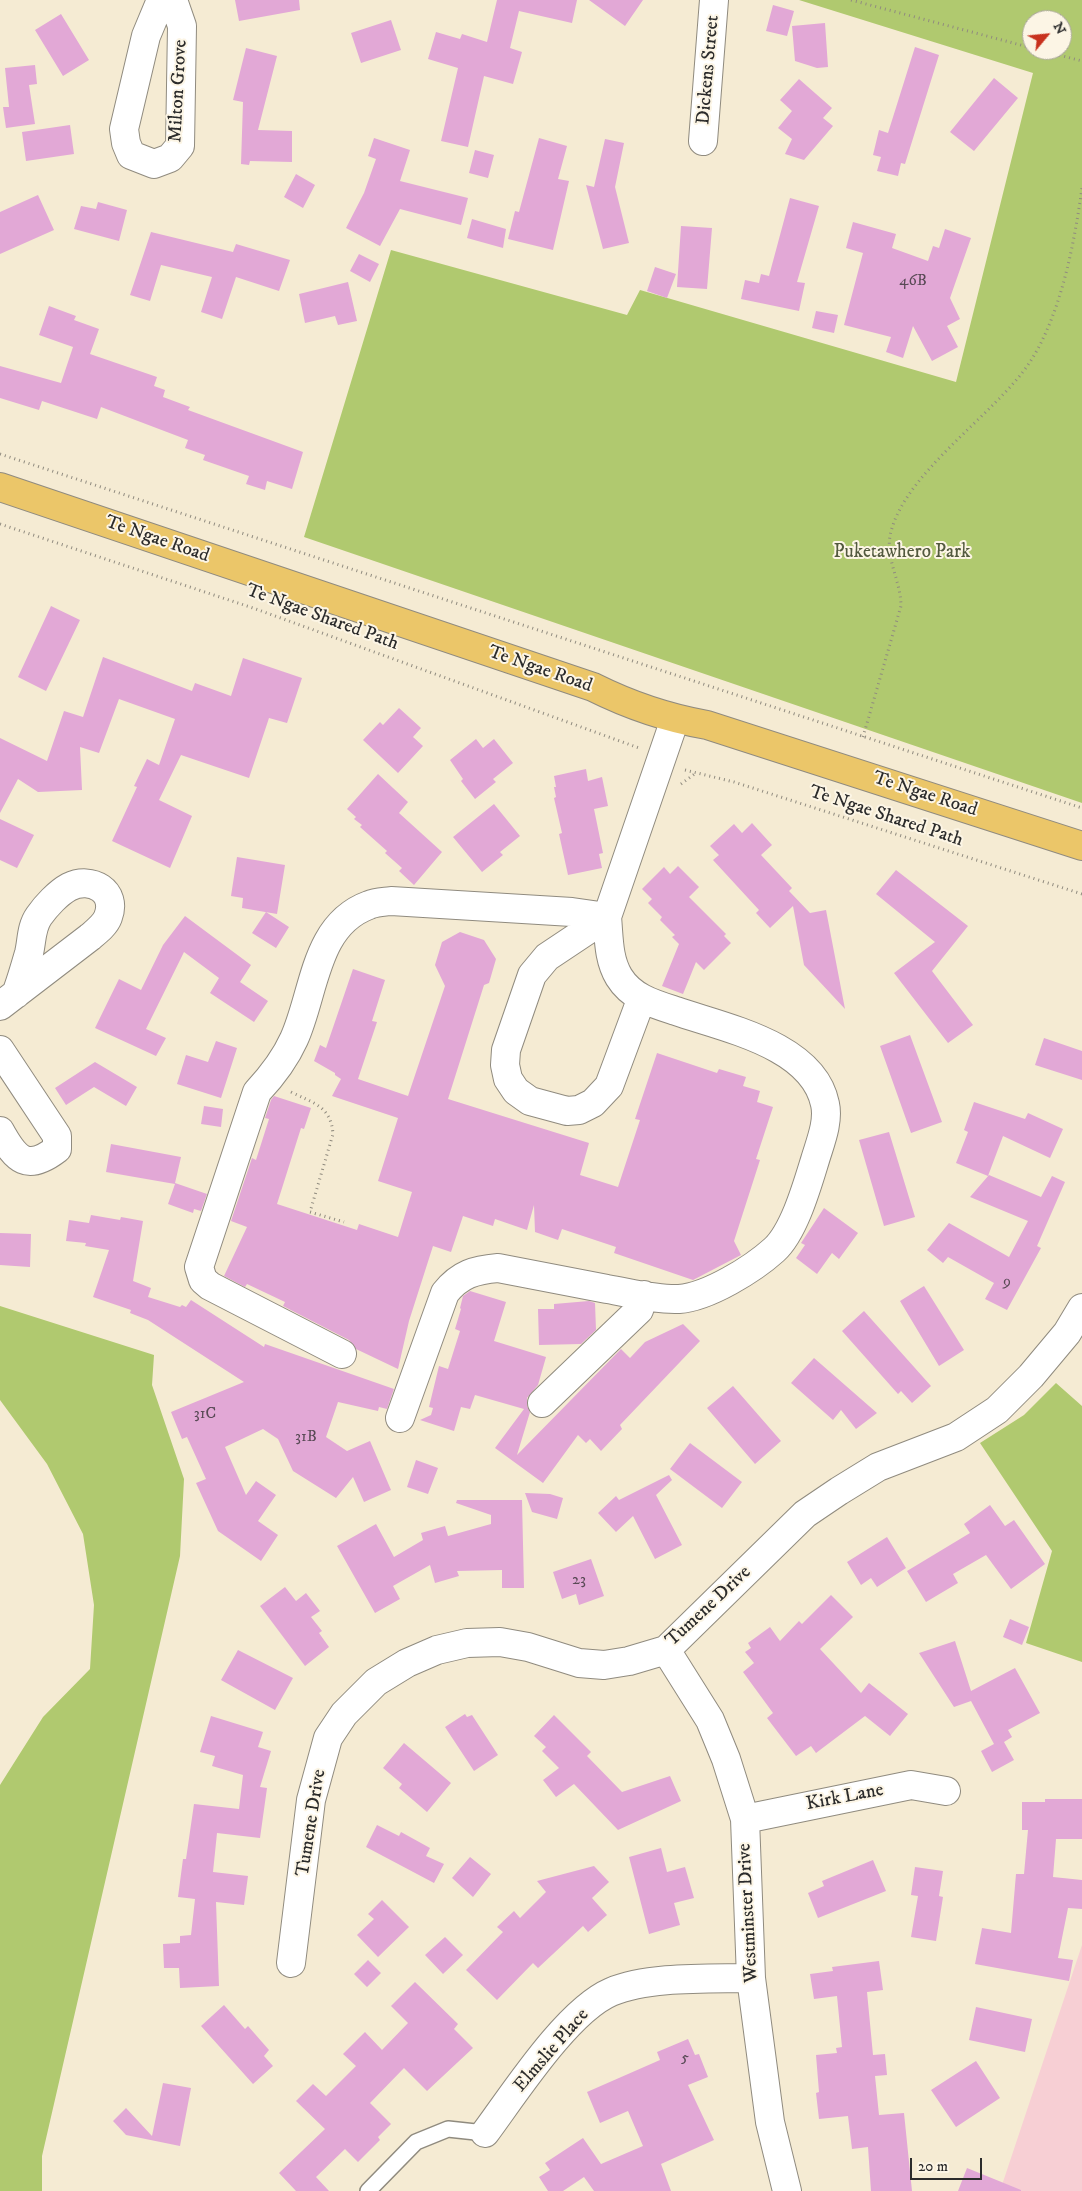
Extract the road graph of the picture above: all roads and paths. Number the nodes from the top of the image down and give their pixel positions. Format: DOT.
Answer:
graph roads {
  1 [pos="162,0"];
  2 [pos="174,0"];
  3 [pos="714,0"];
  4 [pos="851,0"];
  5 [pos="1022,45"];
  6 [pos="703,141"];
  7 [pos="1082,188"];
  8 [pos="0,454"];
  9 [pos="0,487"];
  10 [pos="0,524"];
  11 [pos="675,719"];
  12 [pos="863,737"];
  13 [pos="632,745"];
  14 [pos="681,769"];
  15 [pos="1082,808"];
  16 [pos="1082,846"];
  17 [pos="1082,894"];
  18 [pos="607,917"];
  19 [pos="641,1000"];
  20 [pos="1,1060"];
  21 [pos="267,1082"];
  22 [pos="0,1131"];
  23 [pos="344,1222"];
  24 [pos="644,1295"];
  25 [pos="1082,1308"];
  26 [pos="342,1354"];
  27 [pos="542,1403"];
  28 [pos="400,1418"];
  29 [pos="666,1650"];
  30 [pos="946,1791"];
  31 [pos="745,1819"];
  32 [pos="291,1963"];
  33 [pos="751,1978"];
  34 [pos="485,2133"];
  35 [pos="368,2191"];
  36 [pos="787,2191"];
  1 -- 2 [label="street, Milton Grove"];
  3 -- 6 [label="street, Dickens Street"];
  4 -- 5 [label="path"];
  7 -- 12 [label="path"];
  8 -- 12 [label="path"];
  9 -- 11 [label="highway, Te Ngae Road"];
  10 -- 13 [label="path, Te Ngae Shared Path"];
  11 -- 16 [label="highway, Te Ngae Road"];
  11 -- 18 [label="street"];
  12 -- 15 [label="path"];
  14 -- 17 [label="path, Te Ngae Shared Path"];
  18 -- 19 [label="street"];
  18 -- 19 [label="street"];
  18 -- 21 [label="street"];
  19 -- 24 [label="street"];
  20 -- 22 [label="street"];
  21 -- 23 [label="path"];
  21 -- 26 [label="street"];
  24 -- 27 [label="street"];
  24 -- 28 [label="street"];
  25 -- 29 [label="street, Tumene Drive"];
  29 -- 31 [label="street, Westminster Drive"];
  29 -- 32 [label="street, Tumene Drive"];
  30 -- 31 [label="street, Kirk Lane"];
  31 -- 33 [label="street, Westminster Drive"];
  33 -- 34 [label="street, Elmslie Place"];
  33 -- 36 [label="street, Westminster Drive"];
  34 -- 35 [label="lane"];
}
